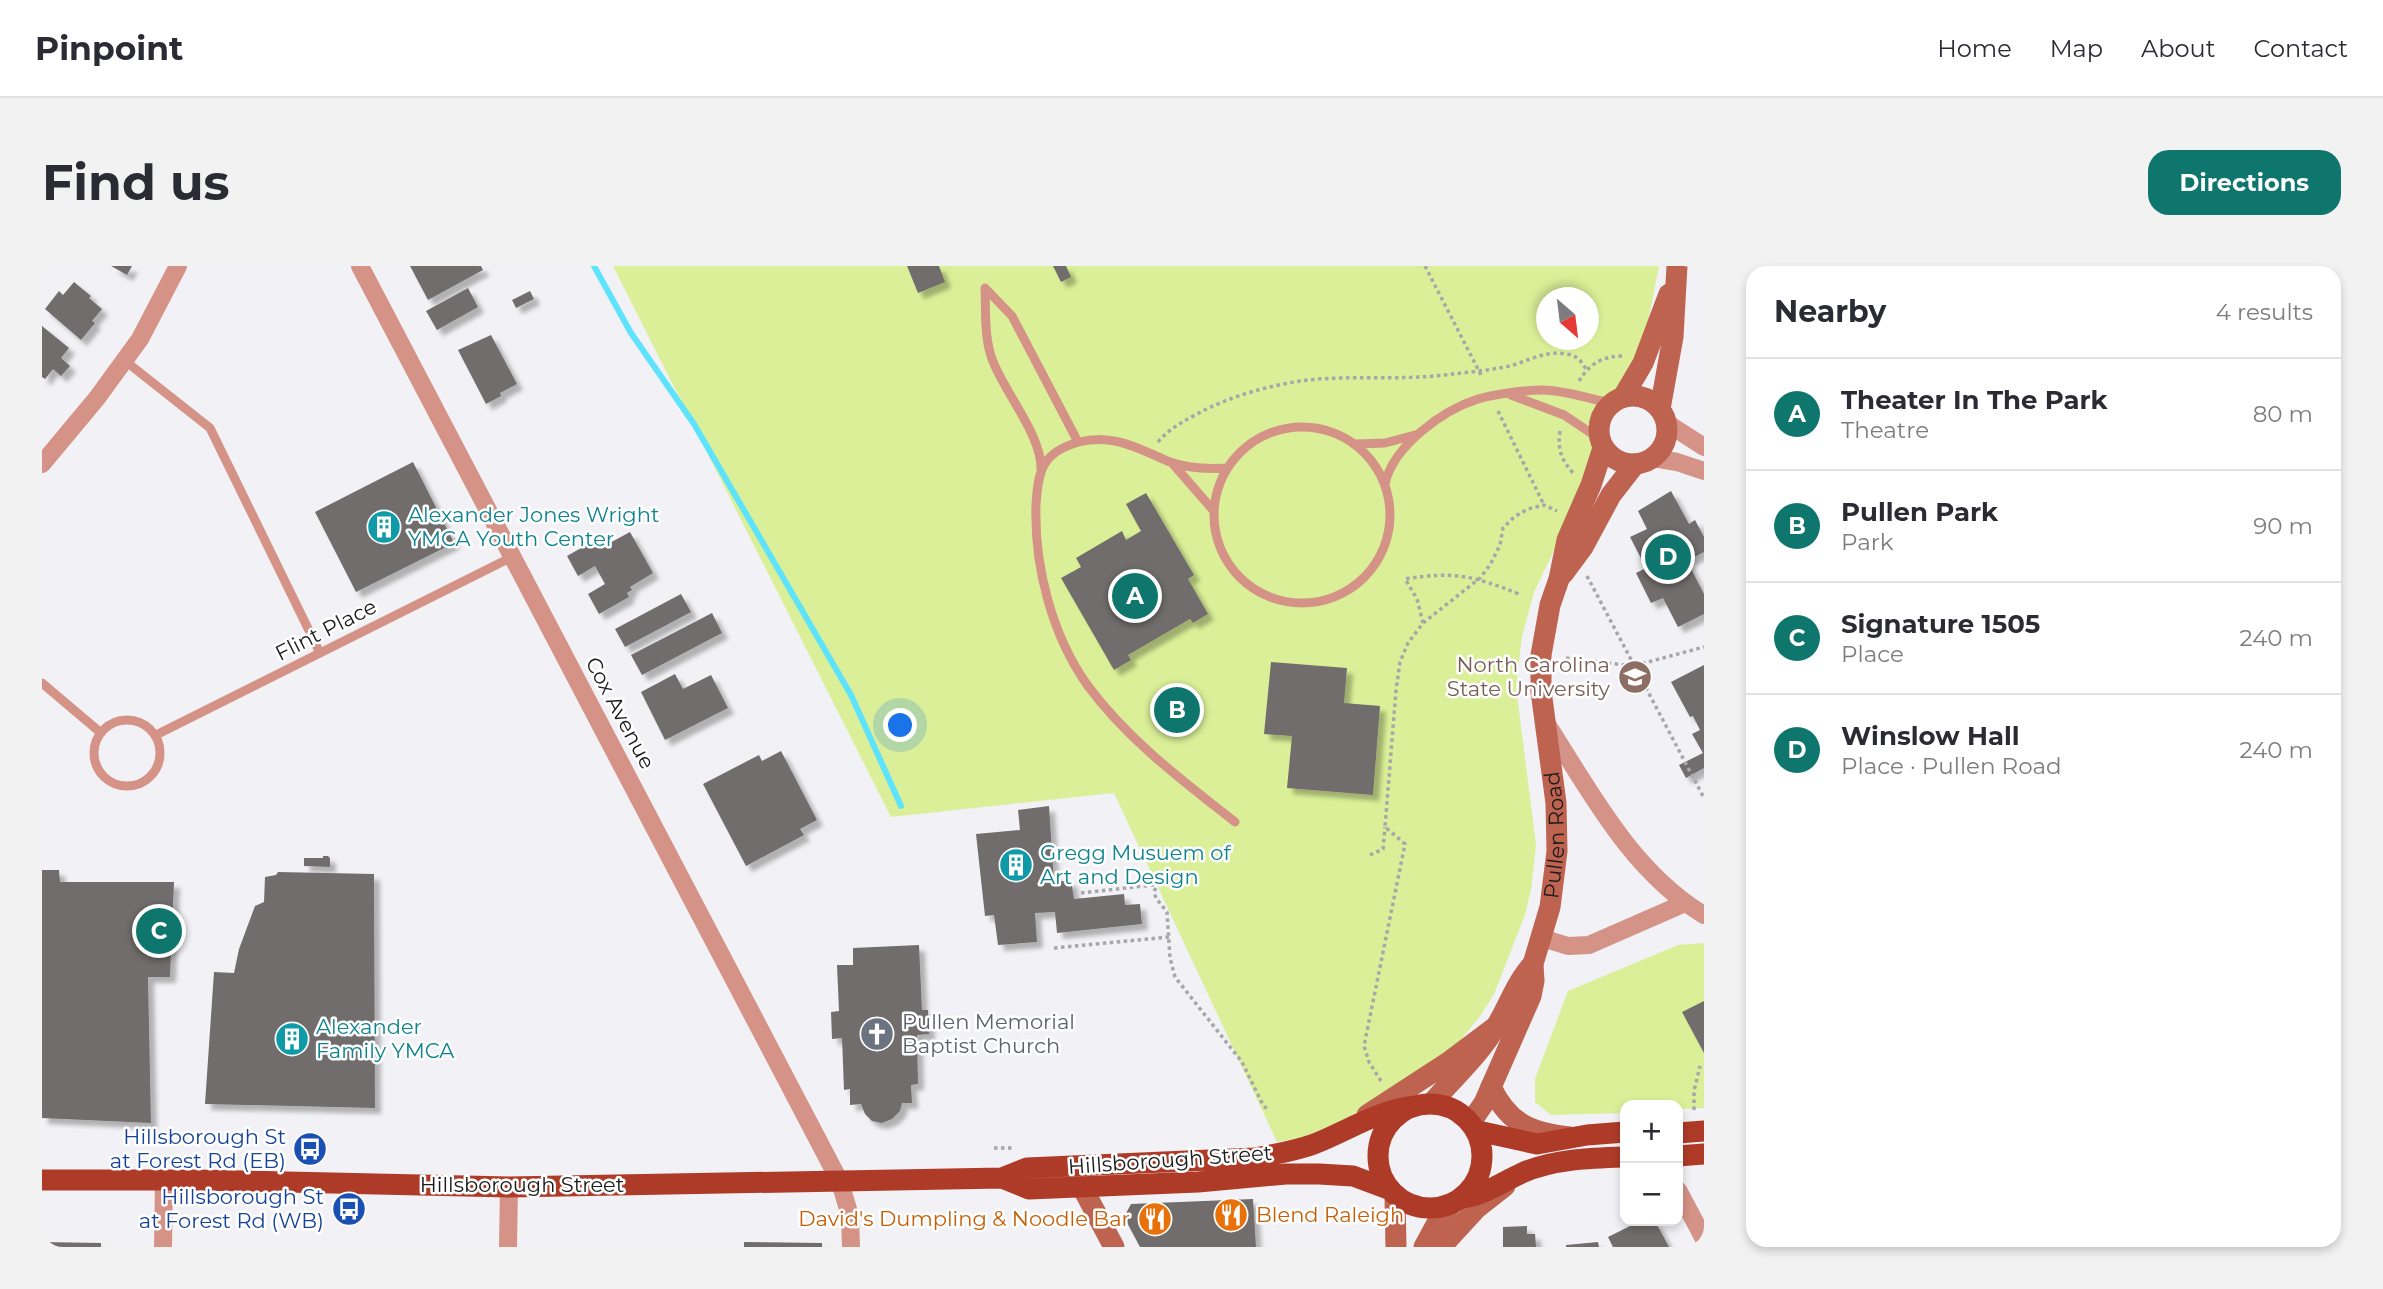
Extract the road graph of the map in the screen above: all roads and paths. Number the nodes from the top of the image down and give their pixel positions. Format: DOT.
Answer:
graph roads {
  1 [pos="178,266"];
  2 [pos="360,266"];
  3 [pos="1425,266"];
  4 [pos="1677,271"];
  5 [pos="1625,356"];
  6 [pos="124,360"];
  7 [pos="1586,369"];
  8 [pos="1479,370"];
  9 [pos="1482,377"];
  10 [pos="1576,386"];
  11 [pos="1510,394"];
  12 [pos="1617,400"];
  13 [pos="1498,411"];
  14 [pos="1662,414"];
  15 [pos="1561,426"];
  16 [pos="1415,435"];
  17 [pos="1077,442"];
  18 [pos="1158,442"];
  19 [pos="1356,444"];
  20 [pos="1602,444"];
  21 [pos="1704,446"];
  22 [pos="1644,461"];
  23 [pos="1172,463"];
  24 [pos="42,464"];
  25 [pos="1227,468"];
  26 [pos="1041,469"];
  27 [pos="1704,471"];
  28 [pos="1577,478"];
  29 [pos="1385,484"];
  30 [pos="1544,506"];
  31 [pos="1213,510"];
  32 [pos="1557,511"];
  33 [pos="512,556"];
  34 [pos="1586,574"];
  35 [pos="1480,578"];
  36 [pos="1559,579"];
  37 [pos="1519,594"];
  38 [pos="1423,623"];
  39 [pos="1704,648"];
  40 [pos="320,653"];
  41 [pos="1566,658"];
  42 [pos="1633,666"];
  43 [pos="42,683"];
  44 [pos="1545,721"];
  45 [pos="101,733"];
  46 [pos="156,735"];
  47 [pos="1704,798"];
  48 [pos="1235,822"];
  49 [pos="1385,827"];
  50 [pos="1370,855"];
  51 [pos="1081,892"];
  52 [pos="1685,904"];
  53 [pos="1704,915"];
  54 [pos="1169,937"];
  55 [pos="1542,938"];
  56 [pos="1054,948"];
  57 [pos="1534,964"];
  58 [pos="1498,1025"];
  59 [pos="1700,1066"];
  60 [pos="1491,1087"];
  61 [pos="1385,1088"];
  62 [pos="1424,1104"];
  63 [pos="1267,1109"];
  64 [pos="1694,1110"];
  65 [pos="1475,1127"];
  66 [pos="1704,1131"];
  67 [pos="1339,1132"];
  68 [pos="1620,1132"];
  69 [pos="1683,1133"];
  70 [pos="1573,1137"];
  71 [pos="176,1142"];
  72 [pos="189,1142"];
  73 [pos="1012,1148"];
  74 [pos="994,1149"];
  75 [pos="1704,1154"];
  76 [pos="1683,1156"];
  77 [pos="1620,1157"];
  78 [pos="1522,1173"];
  79 [pos="1002,1178"];
  80 [pos="42,1180"];
  81 [pos="163,1181"];
  82 [pos="840,1182"];
  83 [pos="1082,1186"];
  84 [pos="509,1187"];
  85 [pos="1391,1193"];
  86 [pos="1683,1199"];
  87 [pos="1457,1202"];
  88 [pos="1704,1239"];
  89 [pos="163,1247"];
  90 [pos="509,1247"];
  91 [pos="851,1247"];
  92 [pos="1114,1247"];
  93 [pos="1396,1247"];
  94 [pos="1424,1247"];
  95 [pos="1441,1247"];
  1 -- 6 [label="street"];
  2 -- 33 [label="street, Cox Avenue"];
  3 -- 8 [label="path"];
  4 -- 12 [label="main road"];
  4 -- 14 [label="main road"];
  5 -- 7 [label="path"];
  6 -- 24 [label="street"];
  6 -- 40 [label="lane"];
  7 -- 8 [label="path"];
  7 -- 10 [label="path"];
  8 -- 9 [label="path"];
  8 -- 18 [label="path"];
  11 -- 12 [label="lane"];
  11 -- 16 [label="lane"];
  11 -- 20 [label="lane"];
  12 -- 14 [label="main road"];
  12 -- 20 [label="main road"];
  13 -- 30 [label="path"];
  14 -- 21 [label="street"];
  14 -- 22 [label="main road"];
  15 -- 28 [label="path"];
  16 -- 19 [label="lane"];
  16 -- 29 [label="lane"];
  17 -- 23 [label="lane"];
  17 -- 26 [label="lane"];
  17 -- 26 [label="lane"];
  19 -- 25 [label="lane"];
  19 -- 29 [label="lane"];
  20 -- 22 [label="main road"];
  20 -- 36 [label="main road, Pullen Road"];
  22 -- 27 [label="street"];
  22 -- 36 [label="main road, Pullen Road"];
  23 -- 25 [label="lane"];
  23 -- 31 [label="lane"];
  25 -- 31 [label="lane"];
  26 -- 48 [label="lane"];
  29 -- 31 [label="lane"];
  30 -- 32 [label="path"];
  30 -- 35 [label="path"];
  33 -- 40 [label="lane, Flint Place"];
  33 -- 82 [label="street, Cox Avenue"];
  34 -- 42 [label="path"];
  35 -- 37 [label="path"];
  35 -- 38 [label="path"];
  35 -- 38 [label="path"];
  36 -- 44 [label="main road, Pullen Road"];
  38 -- 49 [label="path"];
  39 -- 42 [label="path"];
  40 -- 46 [label="lane, Flint Place"];
  41 -- 42 [label="path"];
  42 -- 47 [label="path"];
  43 -- 45 [label="lane"];
  44 -- 52 [label="street"];
  44 -- 55 [label="main road, Pullen Road"];
  45 -- 46 [label="lane"];
  45 -- 46 [label="lane"];
  49 -- 50 [label="path"];
  49 -- 61 [label="path"];
  51 -- 54 [label="path"];
  52 -- 53 [label="street"];
  52 -- 55 [label="street"];
  54 -- 56 [label="path"];
  54 -- 63 [label="path"];
  55 -- 57 [label="main road, Pullen Road"];
  57 -- 58 [label="main road, Pullen Road"];
  57 -- 60 [label="main road, Pullen Road"];
  58 -- 62 [label="main road, Pullen Road"];
  58 -- 67 [label="main road"];
  59 -- 64 [label="path"];
  60 -- 65 [label="main road, Pullen Road"];
  60 -- 70 [label="main road"];
  62 -- 65 [label="main road"];
  62 -- 67 [label="main road, Hillsborough Street"];
  62 -- 85 [label="main road"];
  65 -- 70 [label="main road"];
  65 -- 87 [label="main road"];
  66 -- 69 [label="main road"];
  67 -- 79 [label="main road, Hillsborough Street"];
  68 -- 70 [label="main road"];
  71 -- 72 [label="path"];
  73 -- 74 [label="path"];
  75 -- 76 [label="main road"];
  77 -- 78 [label="main road"];
  78 -- 87 [label="main road"];
  78 -- 95 [label="main road"];
  79 -- 82 [label="main road, Hillsborough Street"];
  79 -- 83 [label="main road, Hillsborough Street"];
  80 -- 81 [label="main road, Hillsborough Street"];
  81 -- 84 [label="main road, Hillsborough Street"];
  81 -- 89 [label="street"];
  82 -- 84 [label="main road, Hillsborough Street"];
  82 -- 91 [label="street, Cox Avenue"];
  83 -- 85 [label="main road, Hillsborough Street"];
  83 -- 92 [label="main road"];
  84 -- 90 [label="street"];
  85 -- 87 [label="main road"];
  85 -- 93 [label="main road"];
  86 -- 88 [label="street"];
  87 -- 94 [label="main road"];
}
